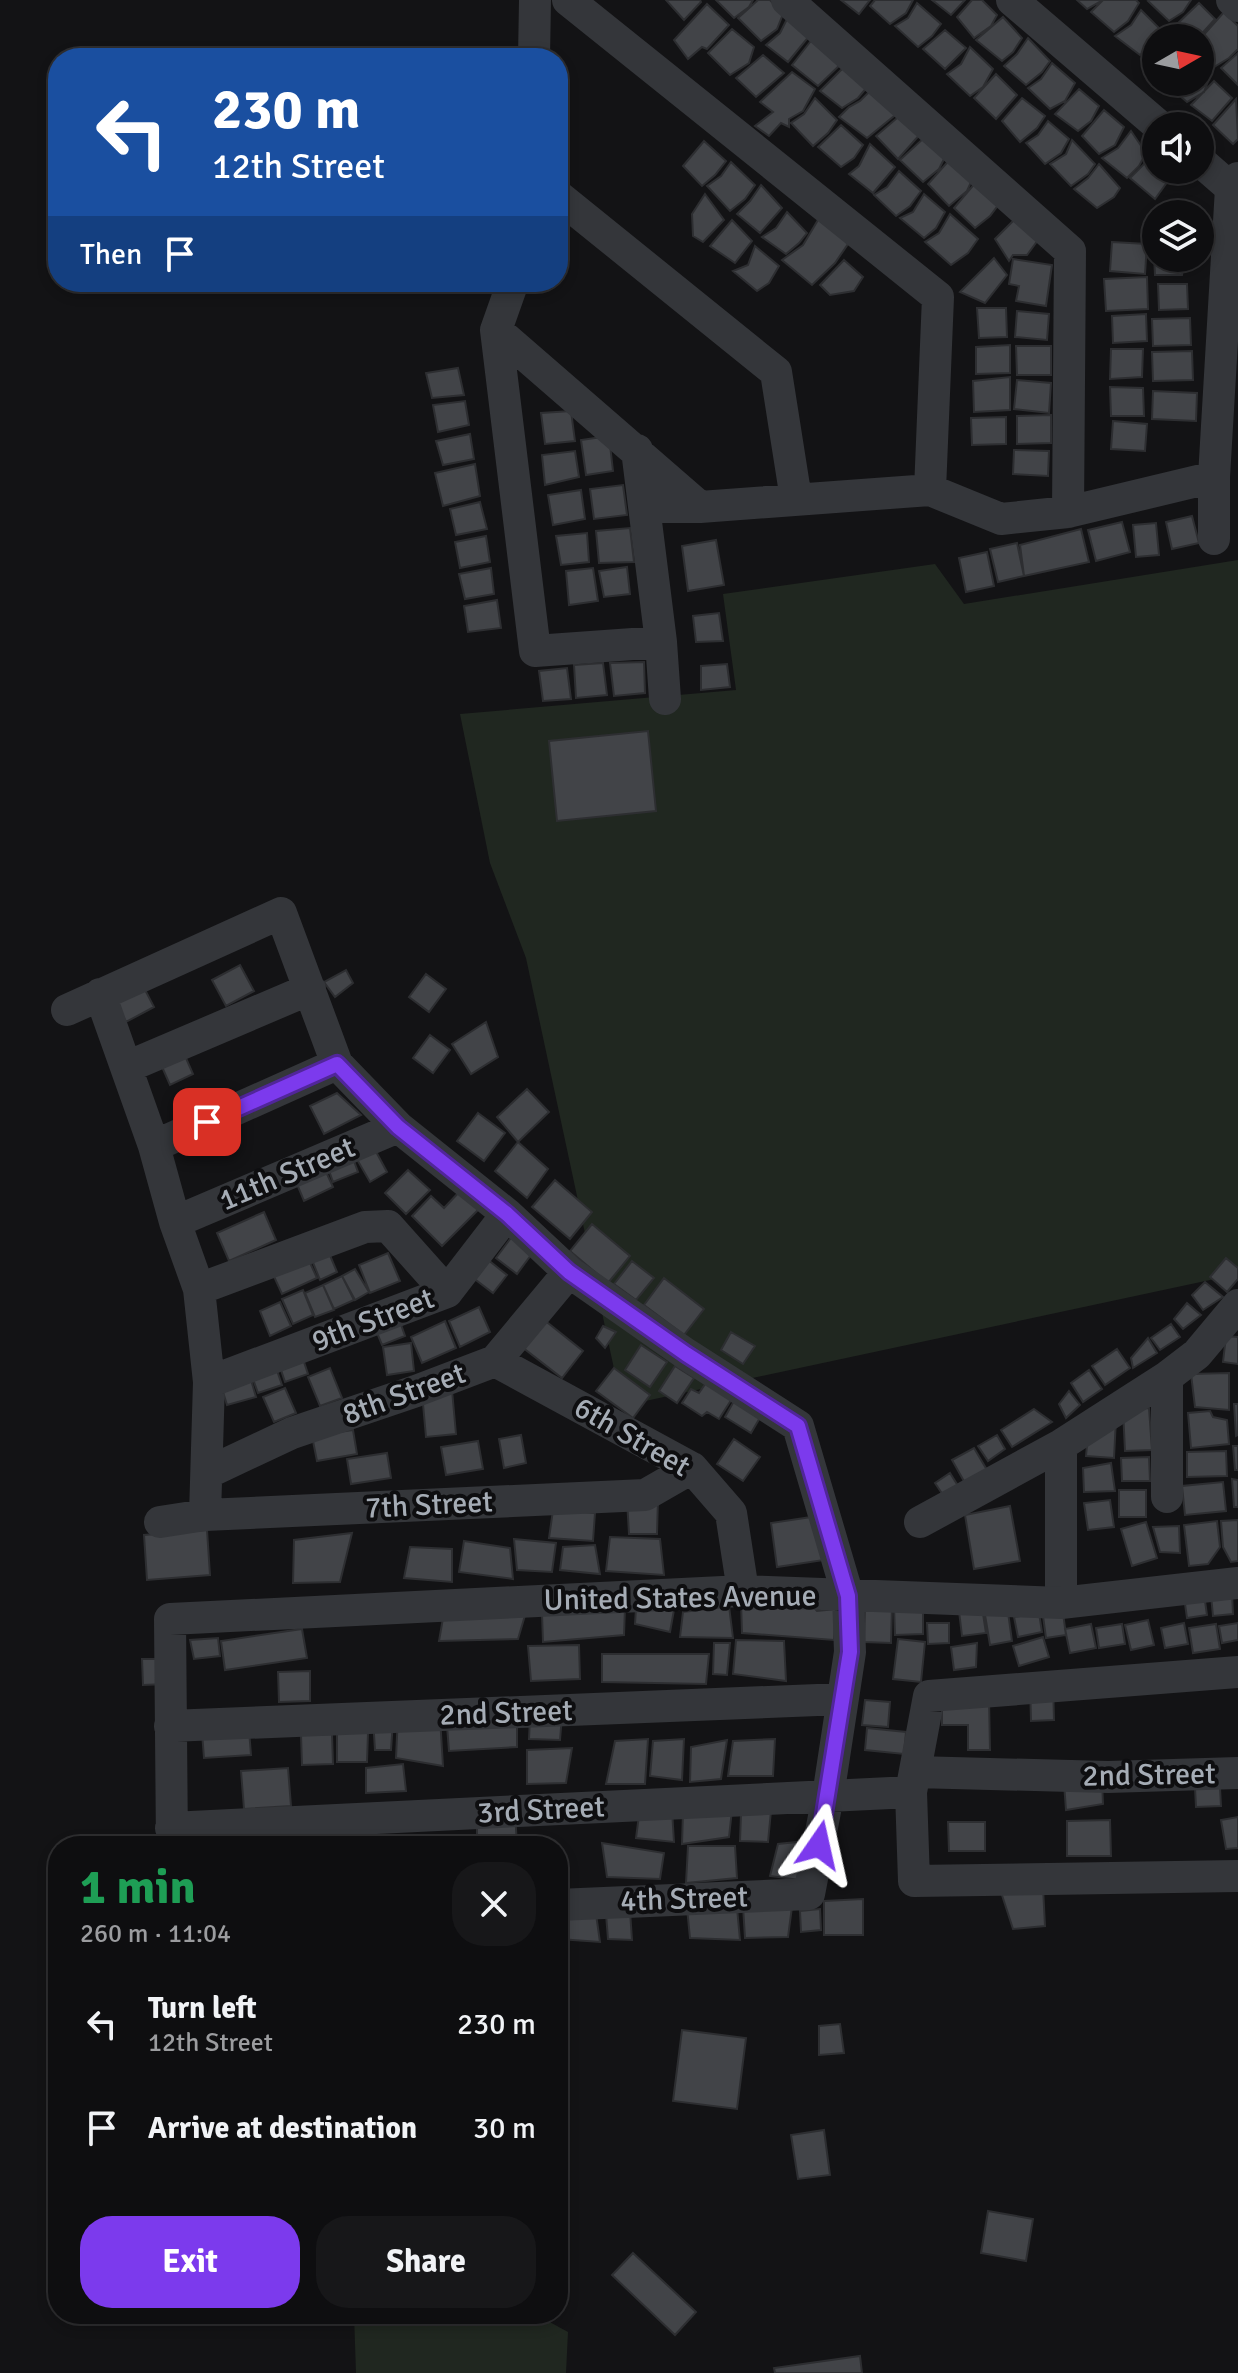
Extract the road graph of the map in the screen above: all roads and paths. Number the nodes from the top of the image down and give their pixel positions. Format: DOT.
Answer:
graph roads {
  1 [pos="535,0"];
  2 [pos="568,0"];
  3 [pos="787,0"];
  4 [pos="1012,0"];
  5 [pos="1232,0"];
  6 [pos="1238,6"];
  7 [pos="534,48"];
  8 [pos="1143,112"];
  9 [pos="1214,170"];
  10 [pos="1235,183"];
  11 [pos="568,204"];
  12 [pos="509,292"];
  13 [pos="496,330"];
  14 [pos="637,450"];
  15 [pos="1214,477"];
  16 [pos="930,490"];
  17 [pos="796,499"];
  18 [pos="645,507"];
  19 [pos="700,507"];
  20 [pos="1068,512"];
  21 [pos="1214,539"];
  22 [pos="661,642"];
  23 [pos="665,699"];
  24 [pos="310,989"];
  25 [pos="100,994"];
  26 [pos="67,1010"];
  27 [pos="337,1064"];
  28 [pos="127,1067"];
  29 [pos="398,1127"];
  30 [pos="154,1146"];
  31 [pos="507,1214"];
  32 [pos="175,1222"];
  33 [pos="569,1272"];
  34 [pos="199,1289"];
  35 [pos="447,1292"];
  36 [pos="1238,1305"];
  37 [pos="495,1361"];
  38 [pos="1167,1377"];
  39 [pos="209,1382"];
  40 [pos="1061,1445"];
  41 [pos="692,1468"];
  42 [pos="207,1473"];
  43 [pos="1167,1497"];
  44 [pos="205,1515"];
  45 [pos="160,1522"];
  46 [pos="920,1522"];
  47 [pos="1238,1583"];
  48 [pos="743,1591"];
  49 [pos="848,1596"];
  50 [pos="1061,1603"];
  51 [pos="1238,1672"];
  52 [pos="842,1699"];
  53 [pos="170,1726"];
  54 [pos="1238,1773"];
  55 [pos="913,1782"];
  56 [pos="828,1796"];
  57 [pos="172,1836"];
  58 [pos="188,1836"];
  59 [pos="1238,1876"];
  60 [pos="568,1905"];
  1 -- 7 [label="street"];
  2 -- 16 [label="street"];
  3 -- 20 [label="street"];
  4 -- 8 [label="street"];
  5 -- 6 [label="street"];
  9 -- 10 [label="street"];
  10 -- 15 [label="street"];
  11 -- 17 [label="street"];
  12 -- 13 [label="street"];
  13 -- 14 [label="street"];
  13 -- 22 [label="street"];
  14 -- 18 [label="street"];
  14 -- 19 [label="street"];
  15 -- 20 [label="street"];
  15 -- 21 [label="street"];
  16 -- 17 [label="street"];
  16 -- 20 [label="street"];
  17 -- 19 [label="street"];
  18 -- 19 [label="street"];
  18 -- 22 [label="street"];
  22 -- 23 [label="street"];
  24 -- 25 [label="street"];
  24 -- 27 [label="street"];
  24 -- 28 [label="street"];
  25 -- 26 [label="street"];
  25 -- 28 [label="street"];
  27 -- 29 [label="street"];
  27 -- 30 [label="street"];
  28 -- 30 [label="street"];
  29 -- 31 [label="street"];
  29 -- 32 [label="street, 11th Street"];
  30 -- 32 [label="street"];
  31 -- 33 [label="street"];
  31 -- 35 [label="street, 9th Street"];
  32 -- 34 [label="street"];
  33 -- 37 [label="street, 8th Street"];
  33 -- 49 [label="street"];
  34 -- 35 [label="street"];
  34 -- 39 [label="street"];
  35 -- 39 [label="street, 9th Street"];
  36 -- 38 [label="street"];
  37 -- 41 [label="street, 6th Street"];
  37 -- 42 [label="street, 8th Street"];
  38 -- 40 [label="street"];
  38 -- 43 [label="street"];
  39 -- 42 [label="street"];
  40 -- 46 [label="street"];
  40 -- 50 [label="street"];
  41 -- 44 [label="street, 7th Street"];
  41 -- 48 [label="street, 6th Street"];
  42 -- 44 [label="street"];
  44 -- 45 [label="street, 7th Street"];
  47 -- 50 [label="street, United States Avenue"];
  48 -- 49 [label="street, United States Avenue"];
  48 -- 53 [label="street, United States Avenue"];
  49 -- 50 [label="street, United States Avenue"];
  49 -- 52 [label="street"];
  51 -- 55 [label="street"];
  52 -- 53 [label="street, 2nd Street"];
  52 -- 56 [label="street"];
  53 -- 57 [label="street"];
  54 -- 55 [label="street, 2nd Street"];
  55 -- 56 [label="street, 3rd Street"];
  55 -- 59 [label="street"];
  56 -- 58 [label="street, 3rd Street"];
  56 -- 60 [label="street, 4th Street"];
}
